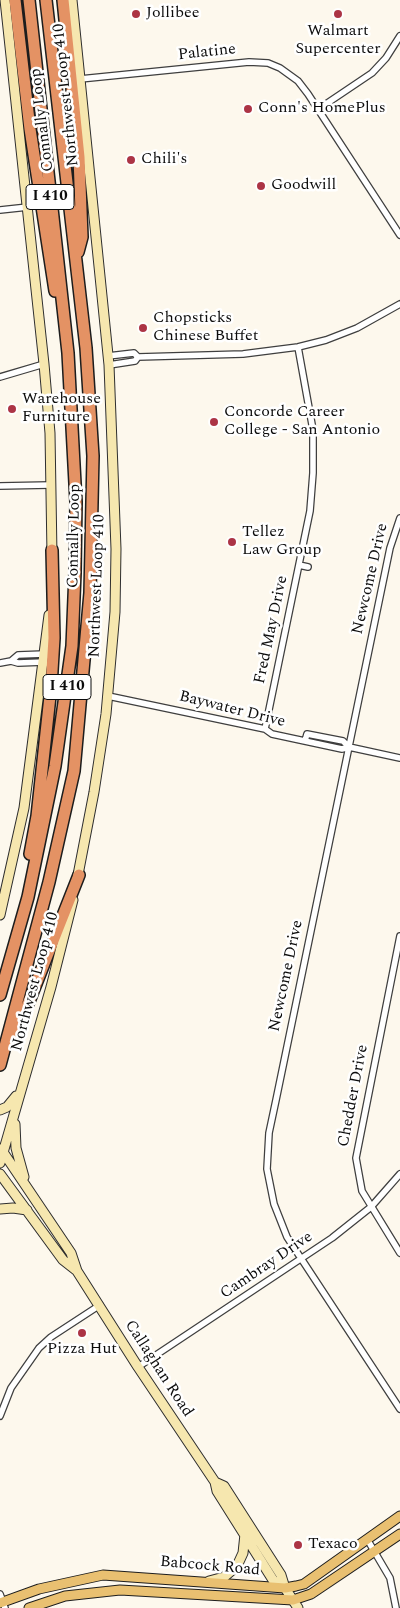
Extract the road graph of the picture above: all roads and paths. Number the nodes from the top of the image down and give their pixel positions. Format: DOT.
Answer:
graph roads {
  1 [pos="6,0"];
  2 [pos="15,0"];
  3 [pos="28,0"];
  4 [pos="46,0"];
  5 [pos="62,0"];
  6 [pos="72,0"];
  7 [pos="400,36"];
  8 [pos="80,79"];
  9 [pos="317,110"];
  10 [pos="28,207"];
  11 [pos="0,210"];
  12 [pos="400,234"];
  13 [pos="76,261"];
  14 [pos="400,304"];
  15 [pos="298,347"];
  16 [pos="109,360"];
  17 [pos="44,364"];
  18 [pos="0,377"];
  19 [pos="70,394"];
  20 [pos="0,486"];
  21 [pos="50,486"];
  22 [pos="400,518"];
  23 [pos="52,550"];
  24 [pos="299,565"];
  25 [pos="308,567"];
  26 [pos="45,658"];
  27 [pos="0,663"];
  28 [pos="108,696"];
  29 [pos="265,729"];
  30 [pos="314,735"];
  31 [pos="305,741"];
  32 [pos="312,743"];
  33 [pos="349,747"];
  34 [pos="400,758"];
  35 [pos="78,875"];
  36 [pos="0,915"];
  37 [pos="400,936"];
  38 [pos="6,974"];
  39 [pos="0,995"];
  40 [pos="0,1065"];
  41 [pos="0,1074"];
  42 [pos="21,1090"];
  43 [pos="15,1109"];
  44 [pos="0,1110"];
  45 [pos="2,1149"];
  46 [pos="0,1163"];
  47 [pos="0,1174"];
  48 [pos="400,1174"];
  49 [pos="26,1184"];
  50 [pos="371,1207"];
  51 [pos="0,1209"];
  52 [pos="27,1210"];
  53 [pos="400,1253"];
  54 [pos="301,1260"];
  55 [pos="77,1272"];
  56 [pos="100,1305"];
  57 [pos="138,1367"];
  58 [pos="400,1409"];
  59 [pos="0,1416"];
  60 [pos="215,1482"];
  61 [pos="400,1516"];
  62 [pos="245,1534"];
  63 [pos="400,1534"];
  64 [pos="367,1538"];
  65 [pos="375,1551"];
  66 [pos="208,1581"];
  67 [pos="285,1588"];
  68 [pos="38,1590"];
  69 [pos="2,1602"];
  70 [pos="41,1604"];
  71 [pos="295,1604"];
  72 [pos="29,1608"];
  73 [pos="396,1608"];
  1 -- 10 [label="main road"];
  2 -- 19 [label="highway"];
  3 -- 19 [label="highway, Connally Loop / I 410"];
  4 -- 13 [label="highway, Connally Loop / I 410"];
  5 -- 13 [label="highway"];
  6 -- 8 [label="main road, Northwest Loop 410"];
  7 -- 9 [label="street"];
  8 -- 9 [label="street, Palatine"];
  8 -- 16 [label="main road, Northwest Loop 410"];
  9 -- 12 [label="street"];
  10 -- 11 [label="street"];
  10 -- 17 [label="main road"];
  13 -- 40 [label="highway, Connally Loop / I 410"];
  14 -- 15 [label="street"];
  15 -- 16 [label="street"];
  15 -- 24 [label="street, Fred May Drive"];
  16 -- 28 [label="main road, Northwest Loop 410"];
  17 -- 18 [label="street"];
  17 -- 21 [label="main road"];
  19 -- 38 [label="highway, Connally Loop / I 410"];
  20 -- 21 [label="street"];
  21 -- 23 [label="main road"];
  22 -- 33 [label="street, Newcome Drive"];
  23 -- 26 [label="main road"];
  23 -- 38 [label="highway"];
  24 -- 25 [label="street, Fred May Drive"];
  24 -- 29 [label="street, Fred May Drive"];
  26 -- 27 [label="street"];
  26 -- 36 [label="main road"];
  28 -- 29 [label="street, Baywater Drive"];
  28 -- 35 [label="main road, Northwest Loop 410"];
  29 -- 31 [label="street, Baywater Drive"];
  30 -- 31 [label="street, Baywater Drive"];
  30 -- 32 [label="street"];
  30 -- 33 [label="street, Baywater Drive"];
  31 -- 32 [label="street, Baywater Drive"];
  32 -- 33 [label="street, Baywater Drive"];
  33 -- 34 [label="street, Baywater Drive"];
  33 -- 54 [label="street, Newcome Drive"];
  35 -- 41 [label="highway"];
  35 -- 42 [label="main road, Northwest Loop 410"];
  37 -- 50 [label="street, Chedder Drive"];
  38 -- 39 [label="highway, Connally Loop / I 410"];
  42 -- 43 [label="main road, Northwest Loop 410"];
  42 -- 44 [label="main road"];
  43 -- 45 [label="main road, Northwest Loop 410"];
  43 -- 49 [label="main road"];
  45 -- 46 [label="main road, Northwest Loop 410"];
  45 -- 49 [label="main road, Callaghan Road"];
  47 -- 52 [label="main road, Callaghan Road"];
  48 -- 50 [label="street, Cambray Drive"];
  49 -- 55 [label="main road, Callaghan Road"];
  50 -- 53 [label="street, Chedder Drive"];
  50 -- 54 [label="street, Cambray Drive"];
  51 -- 52 [label="main road"];
  52 -- 55 [label="main road, Callaghan Road"];
  54 -- 57 [label="street, Cambray Drive"];
  54 -- 58 [label="street, Newcome Drive"];
  55 -- 56 [label="main road, Callaghan Road"];
  56 -- 57 [label="main road, Callaghan Road"];
  56 -- 59 [label="street"];
  57 -- 60 [label="main road, Callaghan Road"];
  60 -- 62 [label="main road, Callaghan Road"];
  60 -- 67 [label="main road, Callaghan Road"];
  61 -- 64 [label="main road, Babcock Road"];
  62 -- 66 [label="main road"];
  62 -- 67 [label="main road, Callaghan Road"];
  63 -- 65 [label="main road, Babcock Road"];
  64 -- 65 [label="street"];
  64 -- 67 [label="main road, Babcock Road"];
  65 -- 71 [label="main road, Babcock Road"];
  65 -- 73 [label="street"];
  66 -- 67 [label="main road, Babcock Road"];
  66 -- 68 [label="main road, Babcock Road"];
  67 -- 71 [label="main road, Callaghan Road"];
  68 -- 69 [label="main road, Babcock Road"];
  68 -- 70 [label="main road"];
  70 -- 71 [label="main road, Babcock Road"];
  70 -- 72 [label="main road, Babcock Road"];
}
